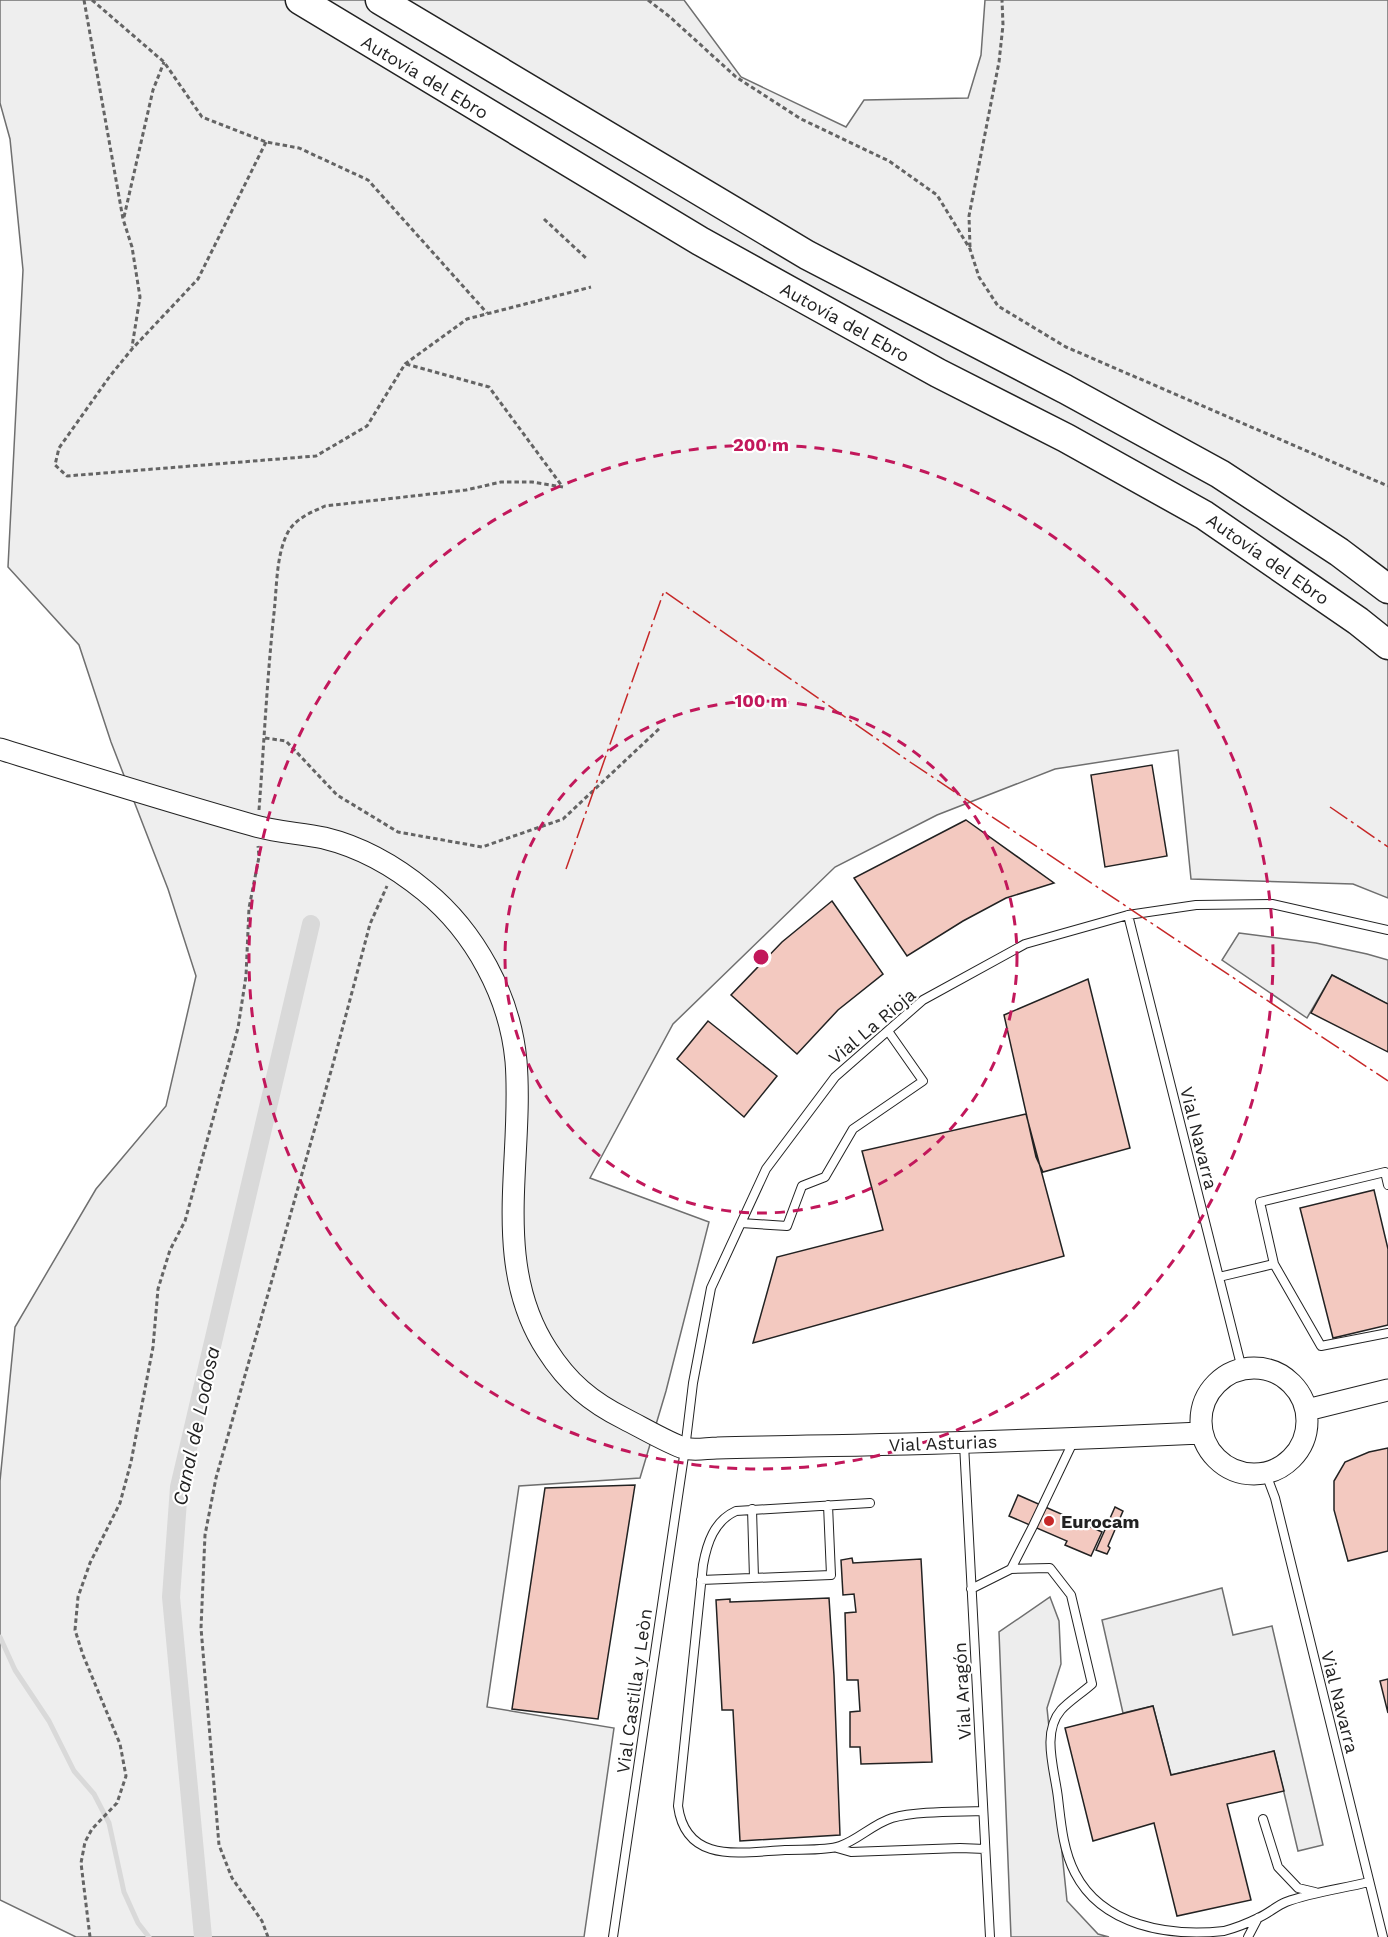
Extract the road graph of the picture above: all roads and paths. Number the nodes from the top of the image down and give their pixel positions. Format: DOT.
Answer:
graph roads {
  1 [pos="84,0"];
  2 [pos="92,0"];
  3 [pos="300,0"];
  4 [pos="380,0"];
  5 [pos="648,0"];
  6 [pos="1002,0"];
  7 [pos="164,62"];
  8 [pos="266,142"];
  9 [pos="123,219"];
  10 [pos="544,219"];
  11 [pos="970,249"];
  12 [pos="587,259"];
  13 [pos="591,287"];
  14 [pos="487,314"];
  15 [pos="132,349"];
  16 [pos="405,364"];
  17 [pos="1388,486"];
  18 [pos="1388,589"];
  19 [pos="1358,621"];
  20 [pos="1388,645"];
  21 [pos="1388,652"];
  22 [pos="661,727"];
  23 [pos="265,738"];
  24 [pos="0,749"];
  25 [pos="258,827"];
  26 [pos="397,870"];
  27 [pos="1128,915"];
  28 [pos="1388,930"];
  29 [pos="888,1031"];
  30 [pos="1388,1185"];
  31 [pos="741,1223"];
  32 [pos="1274,1264"];
  33 [pos="1219,1277"];
  34 [pos="1388,1333"];
  35 [pos="1242,1369"];
  36 [pos="1388,1390"];
  37 [pos="1307,1410"];
  38 [pos="1201,1433"];
  39 [pos="1074,1439"];
  40 [pos="963,1443"];
  41 [pos="685,1449"];
  42 [pos="1266,1474"];
  43 [pos="870,1503"];
  44 [pos="828,1505"];
  45 [pos="752,1509"];
  46 [pos="1011,1569"];
  47 [pos="754,1578"];
  48 [pos="701,1580"];
  49 [pos="971,1589"];
  50 [pos="983,1811"];
  51 [pos="1263,1819"];
  52 [pos="837,1848"];
  53 [pos="985,1849"];
  54 [pos="1369,1882"];
  55 [pos="1316,1892"];
  56 [pos="1258,1918"];
  57 [pos="90,1937"];
  58 [pos="268,1937"];
  59 [pos="613,1937"];
  60 [pos="990,1937"];
  61 [pos="1248,1937"];
  62 [pos="1383,1937"];
  1 -- 9 [label="path"];
  2 -- 7 [label="path"];
  3 -- 19 [label="highway, Autovía del Ebro"];
  4 -- 18 [label="highway"];
  5 -- 11 [label="path"];
  6 -- 11 [label="path"];
  7 -- 8 [label="path"];
  7 -- 9 [label="path"];
  8 -- 14 [label="path"];
  8 -- 15 [label="path"];
  9 -- 15 [label="path"];
  10 -- 12 [label="path"];
  11 -- 17 [label="path"];
  13 -- 14 [label="path"];
  14 -- 16 [label="path"];
  15 -- 16 [label="path"];
  16 -- 23 [label="path"];
  19 -- 20 [label="highway, Autovía del Ebro"];
  19 -- 21 [label="highway"];
  22 -- 23 [label="path"];
  23 -- 25 [label="path"];
  24 -- 25 [label="street"];
  25 -- 26 [label="street"];
  25 -- 57 [label="path"];
  26 -- 41 [label="street"];
  26 -- 58 [label="path"];
  27 -- 28 [label="lane, Vial La Rioja"];
  27 -- 29 [label="lane, Vial La Rioja"];
  27 -- 33 [label="lane, Vial Navarra"];
  29 -- 31 [label="lane, Vial La Rioja"];
  29 -- 31 [label="lane"];
  30 -- 32 [label="lane"];
  31 -- 41 [label="lane, Vial La Rioja"];
  32 -- 33 [label="lane"];
  32 -- 34 [label="lane"];
  33 -- 35 [label="lane, Vial Navarra"];
  35 -- 37 [label="street"];
  35 -- 38 [label="street"];
  36 -- 37 [label="street"];
  37 -- 42 [label="street"];
  38 -- 39 [label="street, Vial Asturias"];
  38 -- 42 [label="street"];
  39 -- 40 [label="street, Vial Asturias"];
  39 -- 46 [label="lane"];
  40 -- 41 [label="street, Vial Asturias"];
  40 -- 49 [label="lane, Vial Aragón"];
  41 -- 59 [label="lane, Vial Castilla y Leòn"];
  42 -- 54 [label="lane, Vial Navarra"];
  43 -- 44 [label="lane"];
  44 -- 45 [label="lane"];
  44 -- 47 [label="lane"];
  45 -- 47 [label="lane"];
  45 -- 48 [label="lane"];
  46 -- 49 [label="lane"];
  46 -- 56 [label="lane"];
  47 -- 48 [label="lane"];
  48 -- 52 [label="lane"];
  49 -- 50 [label="lane, Vial Aragón"];
  50 -- 52 [label="lane"];
  50 -- 53 [label="lane, Vial Aragón"];
  51 -- 55 [label="lane"];
  52 -- 53 [label="lane"];
  53 -- 60 [label="lane, Vial Aragón"];
  54 -- 55 [label="lane"];
  54 -- 62 [label="lane, Vial Navarra"];
  55 -- 56 [label="lane"];
  56 -- 61 [label="lane"];
}
